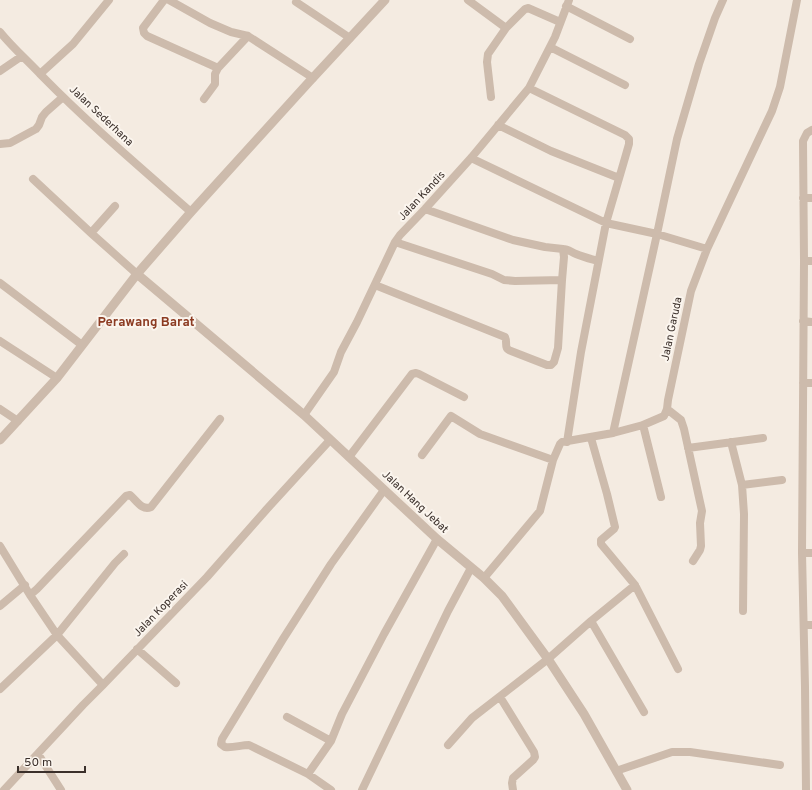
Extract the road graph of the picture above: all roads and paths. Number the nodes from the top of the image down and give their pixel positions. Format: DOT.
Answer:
graph roads {
  1 [pos="109,0"];
  2 [pos="164,0"];
  3 [pos="169,0"];
  4 [pos="385,0"];
  5 [pos="468,0"];
  6 [pos="723,0"];
  7 [pos="796,0"];
  8 [pos="295,1"];
  9 [pos="567,3"];
  10 [pos="560,22"];
  11 [pos="506,28"];
  12 [pos="0,32"];
  13 [pos="248,36"];
  14 [pos="350,38"];
  15 [pos="630,39"];
  16 [pos="550,47"];
  17 [pos="22,56"];
  18 [pos="218,68"];
  19 [pos="0,71"];
  20 [pos="40,74"];
  21 [pos="313,78"];
  22 [pos="625,85"];
  23 [pos="529,88"];
  24 [pos="491,96"];
  25 [pos="63,97"];
  26 [pos="204,99"];
  27 [pos="498,125"];
  28 [pos="812,130"];
  29 [pos="0,144"];
  30 [pos="471,158"];
  31 [pos="618,178"];
  32 [pos="33,179"];
  33 [pos="803,198"];
  34 [pos="812,198"];
  35 [pos="115,206"];
  36 [pos="425,209"];
  37 [pos="191,212"];
  38 [pos="606,223"];
  39 [pos="91,233"];
  40 [pos="657,234"];
  41 [pos="395,242"];
  42 [pos="563,249"];
  43 [pos="707,249"];
  44 [pos="598,260"];
  45 [pos="808,261"];
  46 [pos="137,274"];
  47 [pos="562,280"];
  48 [pos="0,283"];
  49 [pos="375,285"];
  50 [pos="803,322"];
  51 [pos="812,322"];
  52 [pos="0,341"];
  53 [pos="82,345"];
  54 [pos="57,378"];
  55 [pos="803,383"];
  56 [pos="812,383"];
  57 [pos="464,397"];
  58 [pos="667,408"];
  59 [pos="0,409"];
  60 [pos="304,416"];
  61 [pos="220,419"];
  62 [pos="18,420"];
  63 [pos="643,425"];
  64 [pos="613,433"];
  65 [pos="591,438"];
  66 [pos="763,438"];
  67 [pos="0,440"];
  68 [pos="330,440"];
  69 [pos="567,442"];
  70 [pos="731,442"];
  71 [pos="688,448"];
  72 [pos="422,455"];
  73 [pos="349,458"];
  74 [pos="553,460"];
  75 [pos="782,480"];
  76 [pos="742,485"];
  77 [pos="384,490"];
  78 [pos="661,497"];
  79 [pos="437,539"];
  80 [pos="0,546"];
  81 [pos="802,553"];
  82 [pos="812,553"];
  83 [pos="124,554"];
  84 [pos="693,561"];
  85 [pos="471,568"];
  86 [pos="484,578"];
  87 [pos="24,585"];
  88 [pos="635,585"];
  89 [pos="30,595"];
  90 [pos="0,606"];
  91 [pos="743,611"];
  92 [pos="591,621"];
  93 [pos="808,625"];
  94 [pos="57,635"];
  95 [pos="137,649"];
  96 [pos="548,659"];
  97 [pos="678,669"];
  98 [pos="176,683"];
  99 [pos="103,685"];
  100 [pos="809,687"];
  101 [pos="0,689"];
  102 [pos="500,697"];
  103 [pos="644,712"];
  104 [pos="287,717"];
  105 [pos="331,741"];
  106 [pos="448,745"];
  107 [pos="809,750"];
  108 [pos="38,754"];
  109 [pos="780,765"];
  110 [pos="616,770"];
  111 [pos="308,774"];
  112 [pos="4,790"];
  113 [pos="61,790"];
  114 [pos="331,790"];
  115 [pos="362,790"];
  116 [pos="513,790"];
  117 [pos="627,790"];
  118 [pos="806,790"];
  1 -- 20 [label="street"];
  2 -- 18 [label="street"];
  3 -- 13 [label="street"];
  4 -- 14 [label="street"];
  5 -- 11 [label="street"];
  6 -- 40 [label="street"];
  7 -- 43 [label="street, Jalan Garuda"];
  8 -- 14 [label="street"];
  9 -- 10 [label="street, Jalan Kandis"];
  9 -- 15 [label="street"];
  10 -- 11 [label="street"];
  10 -- 16 [label="street, Jalan Kandis"];
  11 -- 24 [label="street"];
  12 -- 17 [label="street, Jalan Sederhana"];
  13 -- 18 [label="street"];
  13 -- 21 [label="street"];
  14 -- 21 [label="street"];
  16 -- 22 [label="street"];
  16 -- 23 [label="street, Jalan Kandis"];
  17 -- 19 [label="street"];
  17 -- 20 [label="street, Jalan Sederhana"];
  18 -- 26 [label="street"];
  20 -- 25 [label="street, Jalan Sederhana"];
  21 -- 37 [label="street"];
  23 -- 27 [label="street, Jalan Kandis"];
  23 -- 31 [label="street"];
  25 -- 29 [label="street"];
  25 -- 37 [label="street, Jalan Sederhana"];
  27 -- 30 [label="street, Jalan Kandis"];
  27 -- 31 [label="street"];
  28 -- 33 [label="street"];
  30 -- 36 [label="street, Jalan Kandis"];
  30 -- 38 [label="street"];
  31 -- 38 [label="street"];
  32 -- 39 [label="street"];
  33 -- 34 [label="street"];
  33 -- 45 [label="street"];
  35 -- 39 [label="street"];
  36 -- 41 [label="street, Jalan Kandis"];
  36 -- 42 [label="street"];
  37 -- 46 [label="street"];
  38 -- 40 [label="street"];
  38 -- 44 [label="street"];
  39 -- 46 [label="street"];
  40 -- 43 [label="street"];
  40 -- 64 [label="street"];
  41 -- 47 [label="street"];
  41 -- 49 [label="street, Jalan Kandis"];
  42 -- 44 [label="street"];
  42 -- 47 [label="street"];
  43 -- 58 [label="street, Jalan Garuda"];
  44 -- 69 [label="street"];
  45 -- 50 [label="street"];
  46 -- 53 [label="street"];
  46 -- 60 [label="street, Jalan Hang Jebat"];
  47 -- 49 [label="street"];
  48 -- 53 [label="street"];
  49 -- 60 [label="street, Jalan Kandis"];
  50 -- 51 [label="street"];
  50 -- 55 [label="street"];
  52 -- 54 [label="street"];
  53 -- 54 [label="street"];
  54 -- 62 [label="street"];
  55 -- 56 [label="street"];
  55 -- 81 [label="street"];
  57 -- 73 [label="street"];
  58 -- 63 [label="street"];
  58 -- 71 [label="street"];
  59 -- 62 [label="street"];
  60 -- 68 [label="street, Jalan Hang Jebat"];
  61 -- 89 [label="street"];
  62 -- 67 [label="street"];
  63 -- 64 [label="street"];
  63 -- 78 [label="street"];
  64 -- 65 [label="street"];
  65 -- 69 [label="street"];
  65 -- 88 [label="street"];
  66 -- 70 [label="street"];
  68 -- 73 [label="street, Jalan Hang Jebat"];
  68 -- 95 [label="street, Jalan Koperasi"];
  69 -- 74 [label="street"];
  70 -- 71 [label="street"];
  70 -- 76 [label="street"];
  71 -- 84 [label="street"];
  72 -- 74 [label="street"];
  73 -- 77 [label="street, Jalan Hang Jebat"];
  74 -- 86 [label="street"];
  75 -- 76 [label="street"];
  76 -- 91 [label="street"];
  77 -- 79 [label="street, Jalan Hang Jebat"];
  77 -- 111 [label="street"];
  79 -- 85 [label="street, Jalan Hang Jebat"];
  79 -- 105 [label="street"];
  80 -- 87 [label="street"];
  81 -- 82 [label="street"];
  81 -- 93 [label="street"];
  83 -- 94 [label="street"];
  85 -- 86 [label="street, Jalan Hang Jebat"];
  85 -- 115 [label="street"];
  86 -- 96 [label="street, Jalan Hang Jebat"];
  87 -- 89 [label="street"];
  87 -- 90 [label="street"];
  88 -- 92 [label="street"];
  88 -- 97 [label="street"];
  89 -- 94 [label="street"];
  92 -- 96 [label="street"];
  92 -- 103 [label="street"];
  93 -- 100 [label="street"];
  94 -- 99 [label="street"];
  94 -- 101 [label="street"];
  95 -- 98 [label="street"];
  95 -- 99 [label="street, Jalan Koperasi"];
  96 -- 102 [label="street"];
  96 -- 110 [label="street, Jalan Hang Jebat"];
  99 -- 108 [label="street, Jalan Koperasi"];
  100 -- 107 [label="street"];
  102 -- 106 [label="street"];
  102 -- 116 [label="street"];
  104 -- 105 [label="street"];
  105 -- 111 [label="street"];
  107 -- 118 [label="street"];
  108 -- 112 [label="street, Jalan Koperasi"];
  108 -- 113 [label="street"];
  109 -- 110 [label="street"];
  110 -- 117 [label="street, Jalan Hang Jebat"];
  111 -- 114 [label="street"];
}
